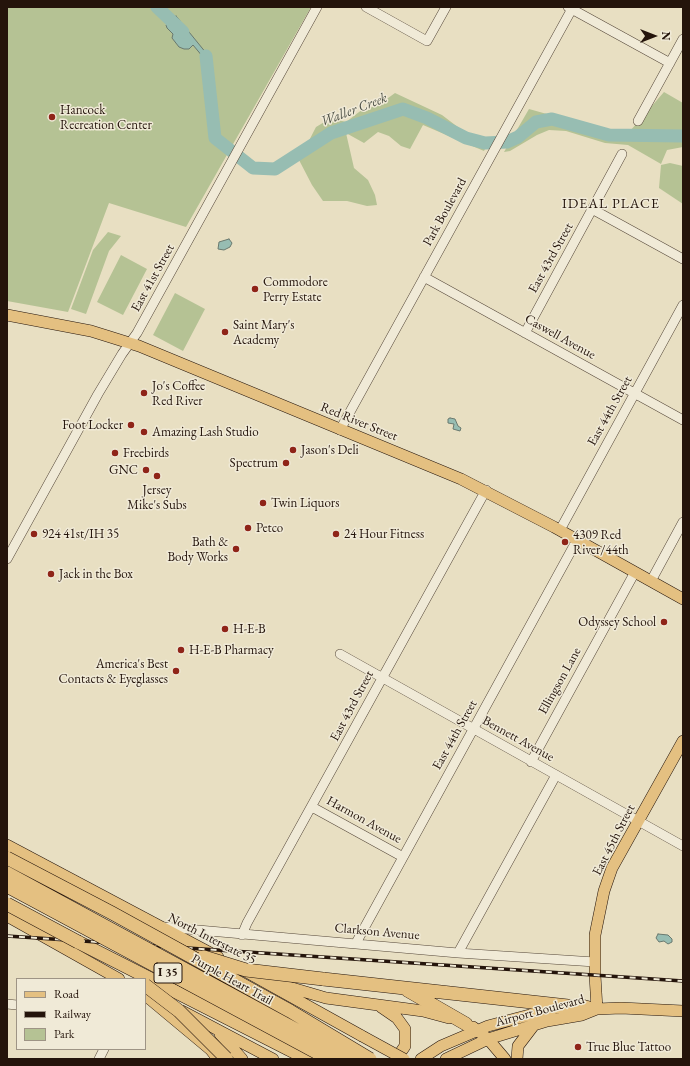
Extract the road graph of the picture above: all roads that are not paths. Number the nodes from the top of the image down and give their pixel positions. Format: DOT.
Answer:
graph roads {
  1 [pos="318,7"];
  2 [pos="366,7"];
  3 [pos="446,7"];
  4 [pos="571,8"];
  5 [pos="683,39"];
  6 [pos="670,63"];
  7 [pos="638,121"];
  8 [pos="622,154"];
  9 [pos="592,209"];
  10 [pos="683,259"];
  11 [pos="424,277"];
  12 [pos="683,305"];
  13 [pos="7,315"];
  14 [pos="525,333"];
  15 [pos="130,343"];
  16 [pos="634,394"];
  17 [pos="683,420"];
  18 [pos="340,430"];
  19 [pos="486,490"];
  20 [pos="683,522"];
  21 [pos="560,530"];
  22 [pos="577,540"];
  23 [pos="7,559"];
  24 [pos="635,572"];
  25 [pos="651,580"];
  26 [pos="683,599"];
  27 [pos="340,654"];
  28 [pos="382,677"];
  29 [pos="473,730"];
  30 [pos="683,740"];
  31 [pos="531,762"];
  32 [pos="556,775"];
  33 [pos="312,806"];
  34 [pos="639,821"];
  35 [pos="683,846"];
  36 [pos="8,851"];
  37 [pos="24,853"];
  38 [pos="403,857"];
  39 [pos="53,868"];
  40 [pos="7,873"];
  41 [pos="7,886"];
  42 [pos="7,904"];
  43 [pos="112,913"];
  44 [pos="7,916"];
  45 [pos="23,925"];
  46 [pos="158,926"];
  47 [pos="242,935"];
  48 [pos="78,942"];
  49 [pos="356,943"];
  50 [pos="458,952"];
  51 [pos="595,962"];
  52 [pos="255,977"];
  53 [pos="117,978"];
  54 [pos="135,978"];
  55 [pos="146,985"];
  56 [pos="403,987"];
  57 [pos="146,994"];
  58 [pos="146,995"];
  59 [pos="568,1006"];
  60 [pos="381,1007"];
  61 [pos="597,1009"];
  62 [pos="683,1011"];
  63 [pos="534,1024"];
  64 [pos="472,1027"];
  65 [pos="216,1030"];
  66 [pos="488,1039"];
  67 [pos="104,1050"];
  68 [pos="99,1059"];
  69 [pos="224,1059"];
  70 [pos="242,1059"];
  71 [pos="273,1059"];
  72 [pos="308,1059"];
  73 [pos="329,1059"];
  74 [pos="350,1059"];
  75 [pos="370,1059"];
  76 [pos="396,1059"];
  77 [pos="404,1059"];
  78 [pos="421,1059"];
  79 [pos="446,1059"];
  80 [pos="505,1059"];
  81 [pos="517,1059"];
  1 -- 15 [label="street, East 41st Street"];
  2 -- 3 [label="street"];
  4 -- 6 [label="street"];
  4 -- 11 [label="street, Park Boulevard"];
  5 -- 6 [label="street"];
  6 -- 7 [label="street"];
  8 -- 9 [label="street, East 43rd Street"];
  9 -- 10 [label="street"];
  9 -- 14 [label="street, East 43rd Street"];
  11 -- 14 [label="street, Caswell Avenue"];
  11 -- 18 [label="street, Park Boulevard"];
  12 -- 16 [label="street, East 44th Street"];
  13 -- 15 [label="main road, Red River Street"];
  14 -- 16 [label="street, Caswell Avenue"];
  15 -- 18 [label="main road, Red River Street"];
  15 -- 23 [label="street, East 41st Street"];
  16 -- 17 [label="street, Caswell Avenue"];
  16 -- 21 [label="street, East 44th Street"];
  18 -- 19 [label="main road, Red River Street"];
  19 -- 21 [label="main road, Red River Street"];
  19 -- 28 [label="street, East 43rd Street"];
  20 -- 25 [label="street"];
  21 -- 22 [label="main road, Red River Street"];
  22 -- 24 [label="main road, Red River Street"];
  22 -- 29 [label="street, East 44th Street"];
  24 -- 25 [label="main road, Red River Street"];
  24 -- 31 [label="street, Ellingson Lane"];
  25 -- 26 [label="main road, Red River Street"];
  27 -- 28 [label="street, Bennett Avenue"];
  28 -- 29 [label="street, Bennett Avenue"];
  28 -- 33 [label="street, East 43rd Street"];
  29 -- 31 [label="street, Bennett Avenue"];
  29 -- 38 [label="street, East 44th Street"];
  30 -- 34 [label="main road, East 45th Street"];
  31 -- 32 [label="street, Bennett Avenue"];
  32 -- 34 [label="street, Bennett Avenue"];
  32 -- 50 [label="street"];
  33 -- 38 [label="street, Harmon Avenue"];
  33 -- 47 [label="street, East 43rd Street"];
  34 -- 35 [label="street, Bennett Avenue"];
  34 -- 51 [label="main road, East 45th Street"];
  36 -- 37 [label="main road, North Interstate 35"];
  36 -- 43 [label="highway, Purple Heart Trail / I 35, bridge"];
  37 -- 39 [label="main road, North Interstate 35"];
  37 -- 41 [label="street"];
  38 -- 49 [label="street, East 44th Street"];
  39 -- 45 [label="main road"];
  39 -- 46 [label="main road, North Interstate 35"];
  40 -- 74 [label="highway, Purple Heart Trail / I 35, bridge"];
  41 -- 73 [label="highway, Purple Heart Trail / I 35, bridge"];
  42 -- 48 [label="highway, I 35, bridge"];
  43 -- 56 [label="highway, bridge"];
  43 -- 75 [label="highway, Purple Heart Trail / I 35, bridge"];
  44 -- 45 [label="main road"];
  45 -- 53 [label="main road"];
  46 -- 47 [label="street, Clarkson Avenue"];
  46 -- 52 [label="main road, North Interstate 35"];
  47 -- 49 [label="street, Clarkson Avenue"];
  48 -- 54 [label="highway"];
  48 -- 72 [label="highway, I 35"];
  49 -- 50 [label="street, Clarkson Avenue"];
  50 -- 51 [label="street, Clarkson Avenue"];
  51 -- 61 [label="main road, East 45th Street"];
  52 -- 60 [label="main road"];
  52 -- 77 [label="main road, North Interstate 35, bridge"];
  55 -- 69 [label="highway, bridge"];
  56 -- 59 [label="highway"];
  56 -- 64 [label="highway"];
  57 -- 65 [label="main road"];
  58 -- 69 [label="main road"];
  59 -- 61 [label="main road, Airport Boulevard"];
  59 -- 64 [label="main road, Airport Boulevard"];
  60 -- 64 [label="main road"];
  60 -- 76 [label="main road"];
  61 -- 62 [label="main road, Airport Boulevard"];
  61 -- 63 [label="main road, Airport Boulevard"];
  63 -- 66 [label="main road, Airport Boulevard"];
  63 -- 81 [label="main road"];
  64 -- 66 [label="main road"];
  64 -- 78 [label="main road, Airport Boulevard"];
  65 -- 70 [label="main road"];
  65 -- 71 [label="main road"];
  66 -- 79 [label="main road, Airport Boulevard"];
  66 -- 80 [label="main road"];
  67 -- 68 [label="street"];
}
